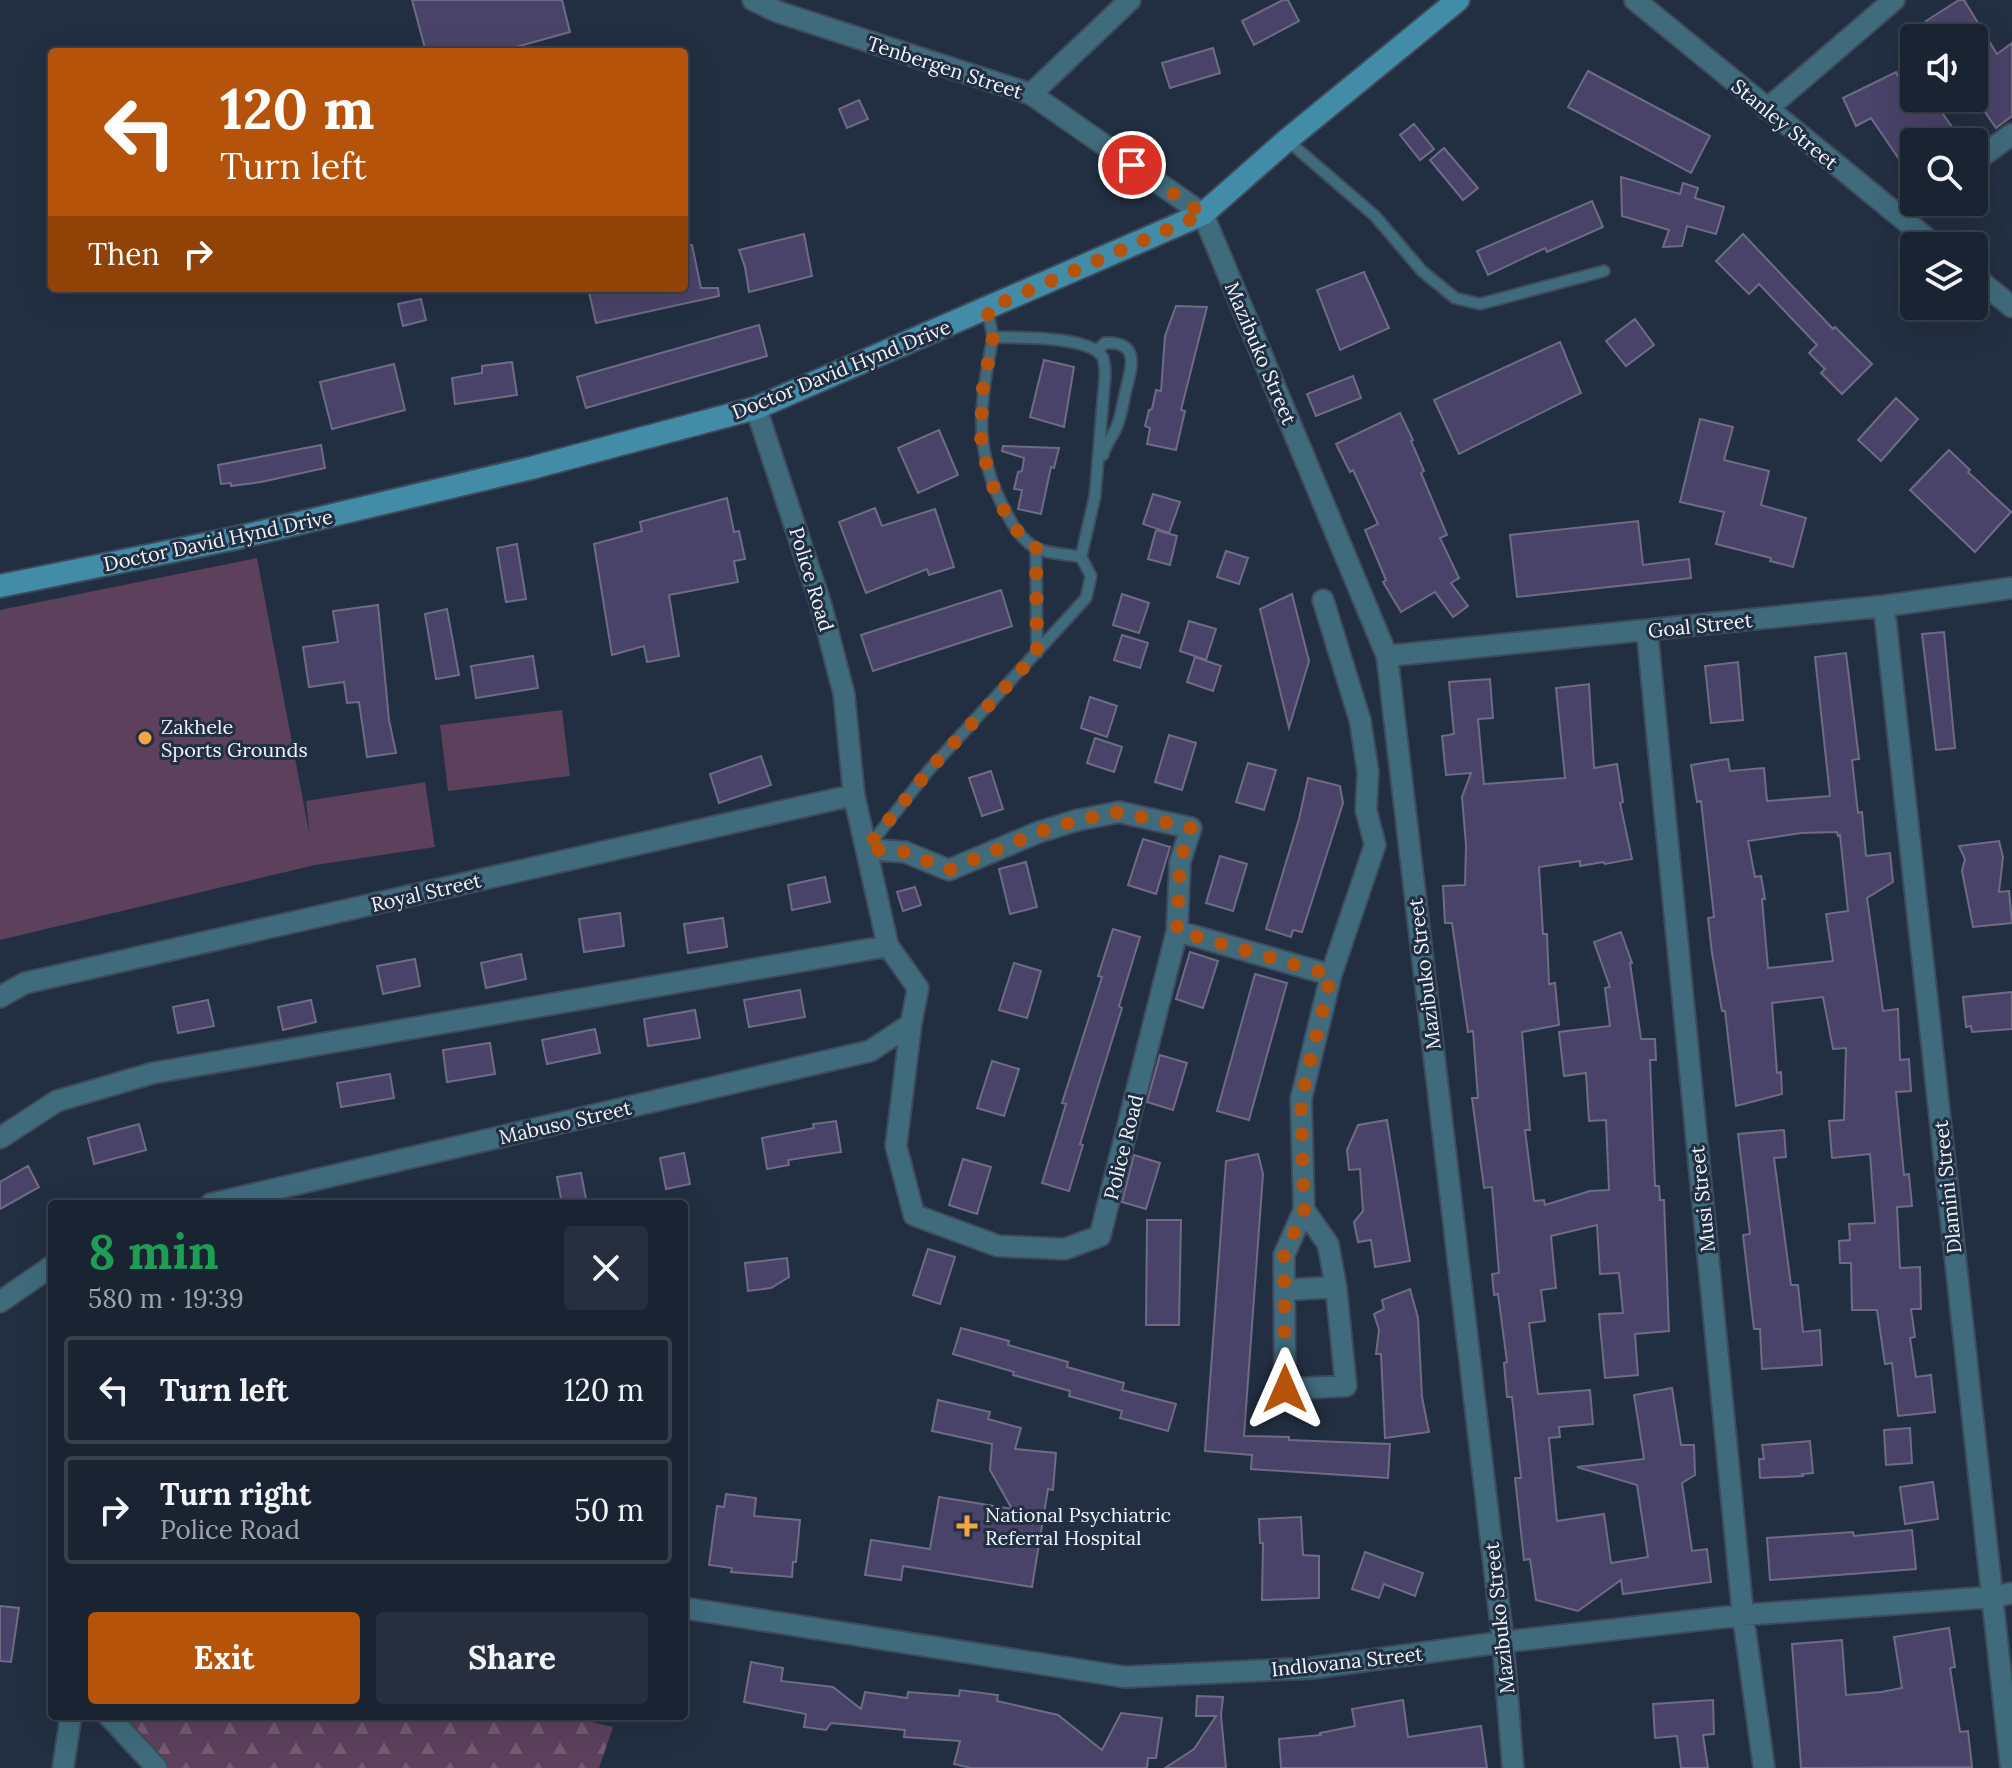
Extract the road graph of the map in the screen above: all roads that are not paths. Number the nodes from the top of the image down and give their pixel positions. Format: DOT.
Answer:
graph roads {
  1 [pos="753,0"];
  2 [pos="1130,0"];
  3 [pos="1458,0"];
  4 [pos="1635,0"];
  5 [pos="1894,0"];
  6 [pos="1031,94"];
  7 [pos="1767,109"];
  8 [pos="2012,134"];
  9 [pos="1287,140"];
  10 [pos="1988,152"];
  11 [pos="1203,214"];
  12 [pos="1900,216"];
  13 [pos="1919,232"];
  14 [pos="1604,271"];
  15 [pos="1988,287"];
  16 [pos="2012,307"];
  17 [pos="987,309"];
  18 [pos="993,337"];
  19 [pos="1097,351"];
  20 [pos="756,408"];
  21 [pos="1096,476"];
  22 [pos="1036,548"];
  23 [pos="1081,557"];
  24 [pos="0,586"];
  25 [pos="2012,588"];
  26 [pos="1323,600"];
  27 [pos="1884,606"];
  28 [pos="1647,630"];
  29 [pos="1037,653"];
  30 [pos="1387,656"];
  31 [pos="854,795"];
  32 [pos="866,849"];
  33 [pos="1177,931"];
  34 [pos="888,946"];
  35 [pos="1331,975"];
  36 [pos="0,997"];
  37 [pos="911,1024"];
  38 [pos="0,1138"];
  39 [pos="228,1200"];
  40 [pos="1304,1210"];
  41 [pos="48,1269"];
  42 [pos="1336,1287"];
  43 [pos="1284,1290"];
  44 [pos="0,1302"];
  45 [pos="2002,1595"];
  46 [pos="688,1609"];
  47 [pos="1743,1615"];
  48 [pos="1503,1642"];
  49 [pos="70,1720"];
  50 [pos="113,1720"];
  51 [pos="63,1768"];
  52 [pos="157,1768"];
  53 [pos="1513,1768"];
  54 [pos="1764,1768"];
  55 [pos="2011,1768"];
  1 -- 6 [label="street, Tenbergen Street"];
  2 -- 6 [label="street"];
  3 -- 9 [label="main road, Doctor David Hynd Drive"];
  4 -- 7 [label="street, Stanley Street"];
  5 -- 7 [label="street"];
  6 -- 11 [label="street, Tenbergen Street"];
  7 -- 12 [label="street, Stanley Street"];
  8 -- 10 [label="street"];
  9 -- 11 [label="main road, Doctor David Hynd Drive"];
  9 -- 14 [label="lane"];
  11 -- 17 [label="main road, Doctor David Hynd Drive"];
  11 -- 30 [label="street, Mazibuko Street"];
  12 -- 13 [label="street, Stanley Street"];
  15 -- 16 [label="street"];
  17 -- 18 [label="lane"];
  17 -- 20 [label="main road, Doctor David Hynd Drive"];
  18 -- 19 [label="lane"];
  18 -- 22 [label="lane"];
  19 -- 21 [label="lane"];
  19 -- 21 [label="lane"];
  20 -- 24 [label="main road, Doctor David Hynd Drive"];
  20 -- 31 [label="street, Police Road"];
  21 -- 23 [label="lane"];
  22 -- 23 [label="lane"];
  22 -- 29 [label="lane"];
  23 -- 29 [label="lane"];
  25 -- 27 [label="street, Goal Street"];
  26 -- 35 [label="street"];
  27 -- 28 [label="street, Goal Street"];
  27 -- 45 [label="street, Dlamini Street"];
  28 -- 30 [label="street, Goal Street"];
  28 -- 47 [label="street, Musi Street"];
  29 -- 32 [label="lane"];
  30 -- 48 [label="street, Mazibuko Street"];
  31 -- 32 [label="street, Police Road"];
  31 -- 36 [label="street, Royal Street"];
  32 -- 33 [label="street, Police Road"];
  32 -- 34 [label="street, Police Road"];
  33 -- 35 [label="street"];
  33 -- 37 [label="street, Police Road"];
  34 -- 37 [label="street, Police Road"];
  34 -- 38 [label="street"];
  35 -- 40 [label="street"];
  37 -- 39 [label="street, Mabuso Street"];
  40 -- 42 [label="street"];
  40 -- 43 [label="street"];
  41 -- 44 [label="street"];
  42 -- 43 [label="street"];
  42 -- 43 [label="street"];
  45 -- 47 [label="street, Indlovana Street"];
  45 -- 55 [label="street, Dlamini Street"];
  46 -- 48 [label="street, Indlovana Street"];
  47 -- 48 [label="street, Indlovana Street"];
  47 -- 54 [label="street, Musi Street"];
  48 -- 53 [label="street, Mazibuko Street"];
  49 -- 51 [label="street"];
  50 -- 52 [label="street"];
}
